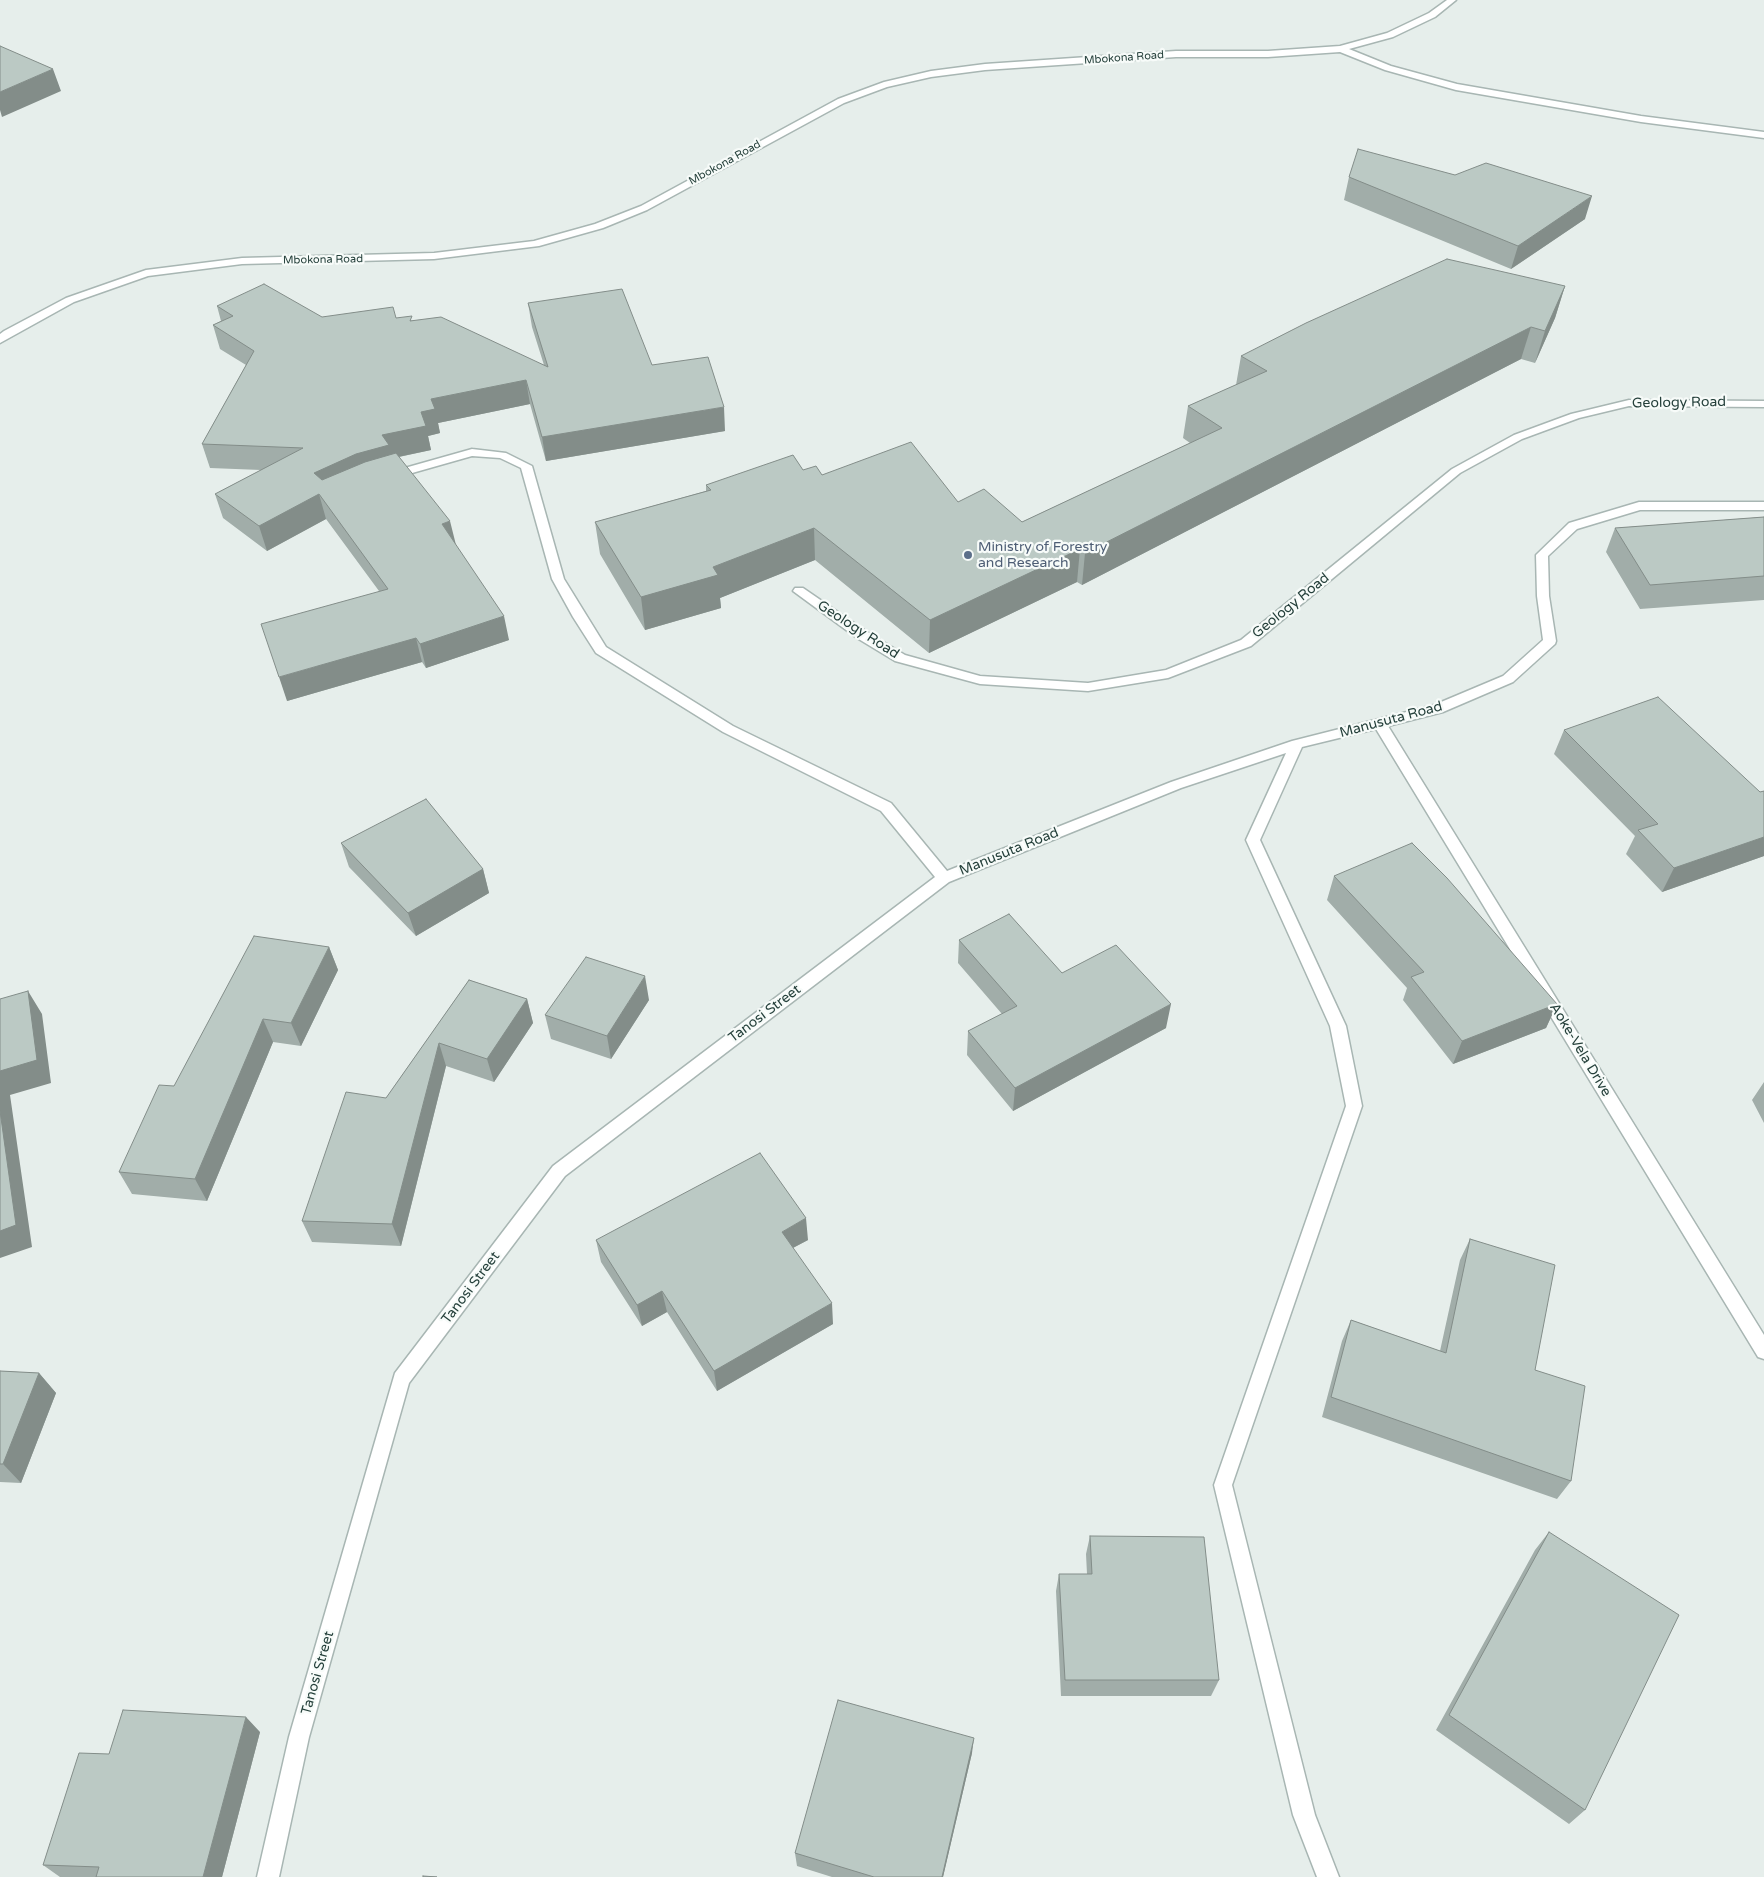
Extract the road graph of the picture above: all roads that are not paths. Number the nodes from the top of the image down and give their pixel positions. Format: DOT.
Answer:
graph roads {
  1 [pos="1452,0"];
  2 [pos="1341,49"];
  3 [pos="1764,135"];
  4 [pos="0,340"];
  5 [pos="1764,404"];
  6 [pos="376,480"];
  7 [pos="1764,506"];
  8 [pos="799,591"];
  9 [pos="1380,723"];
  10 [pos="1297,744"];
  11 [pos="944,878"];
  12 [pos="1764,1351"];
  13 [pos="268,1877"];
  14 [pos="1328,1877"];
  1 -- 2 [label="street, Mbokona Road"];
  2 -- 3 [label="street"];
  2 -- 4 [label="street, Mbokona Road"];
  5 -- 8 [label="street, Geology Road"];
  6 -- 11 [label="street"];
  7 -- 9 [label="street, Manusuta Road"];
  9 -- 10 [label="street, Manusuta Road"];
  9 -- 12 [label="street, Aoke-Vela Drive"];
  10 -- 11 [label="street, Manusuta Road"];
  10 -- 14 [label="street"];
  11 -- 13 [label="street, Tanosi Street"];
}
